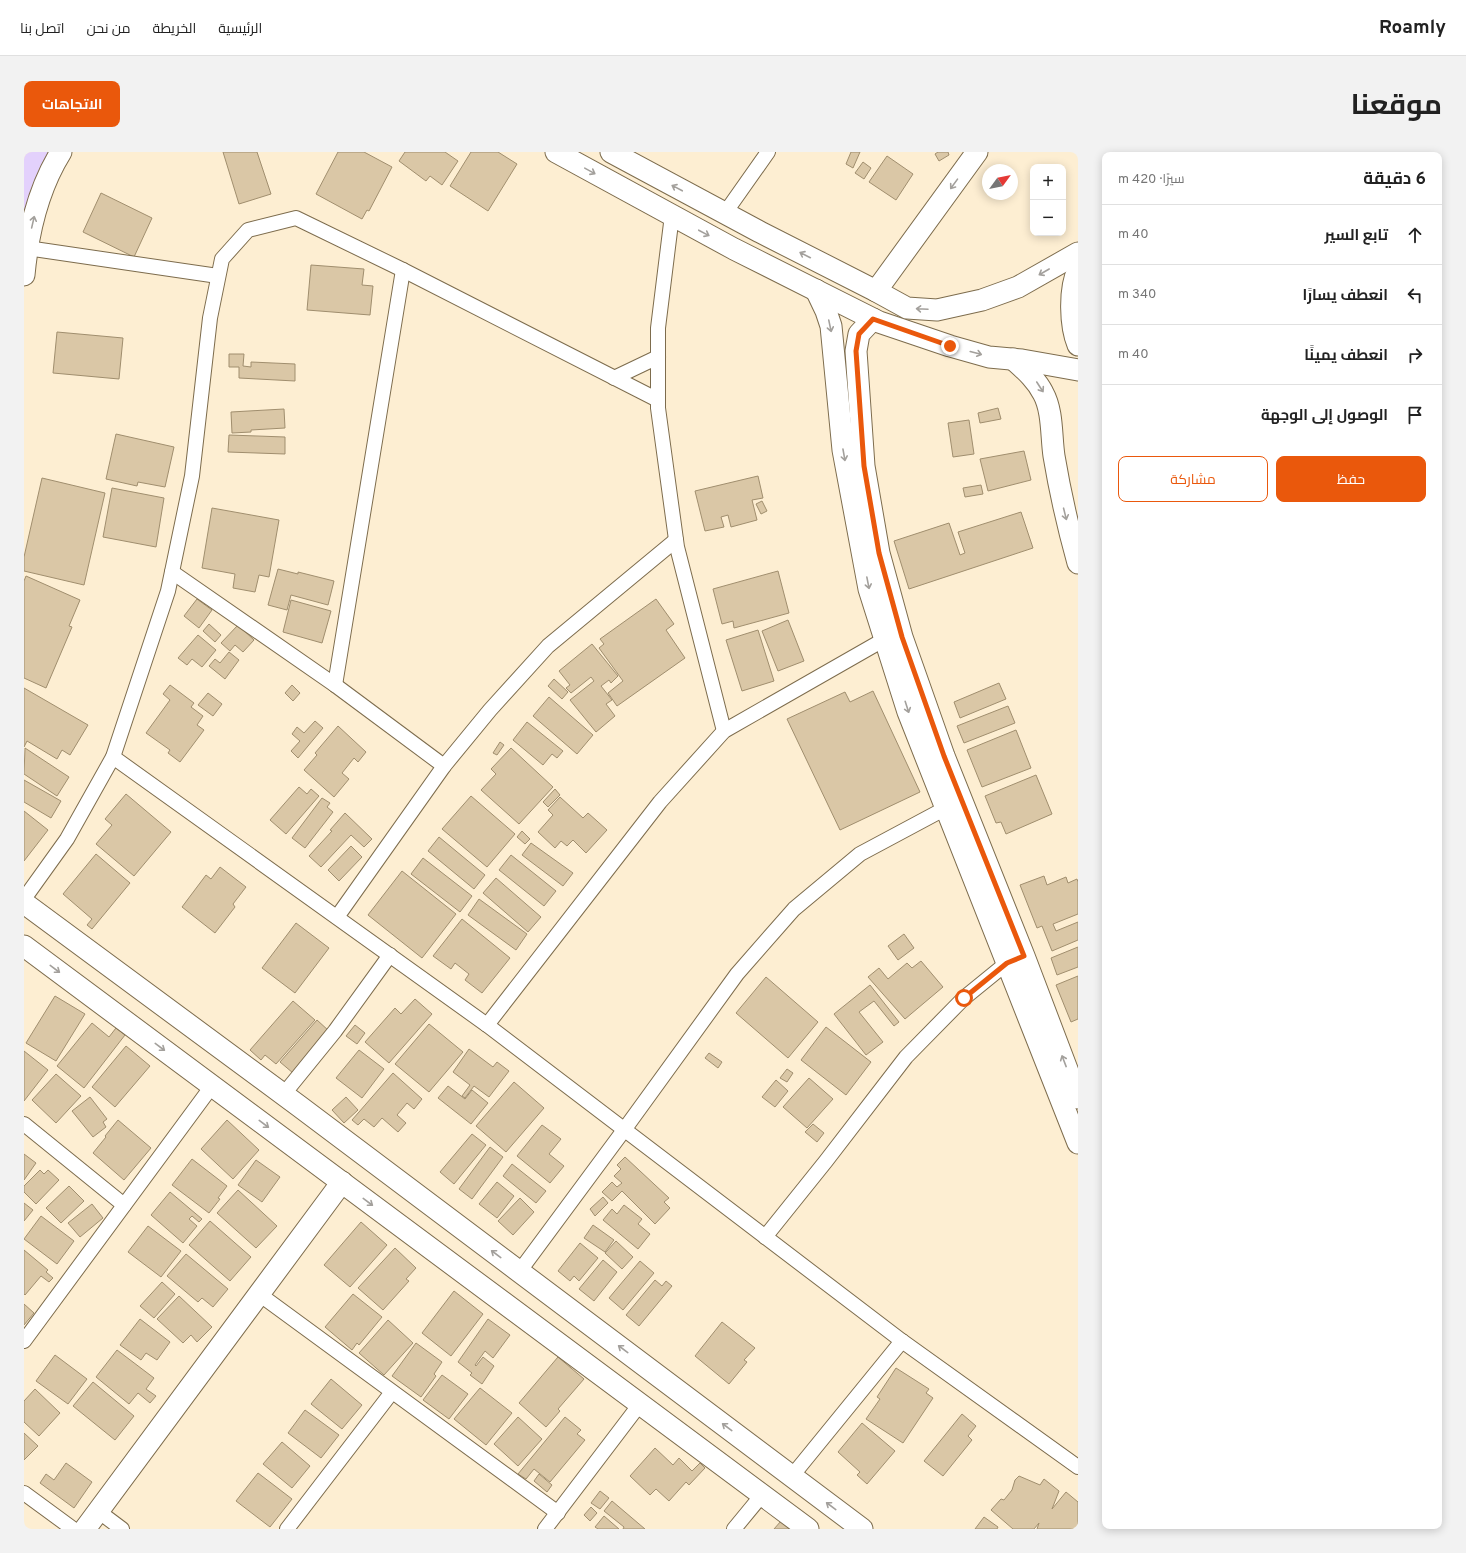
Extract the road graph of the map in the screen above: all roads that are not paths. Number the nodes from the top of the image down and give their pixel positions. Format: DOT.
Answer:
graph roads {
  1 [pos="61,152"];
  2 [pos="556,152"];
  3 [pos="611,152"];
  4 [pos="768,152"];
  5 [pos="977,152"];
  6 [pos="725,214"];
  7 [pos="672,215"];
  8 [pos="28,248"];
  9 [pos="1078,253"];
  10 [pos="403,270"];
  11 [pos="1078,270"];
  12 [pos="24,275"];
  13 [pos="218,276"];
  14 [pos="816,290"];
  15 [pos="876,290"];
  16 [pos="873,319"];
  17 [pos="1078,345"];
  18 [pos="658,357"];
  19 [pos="1013,359"];
  20 [pos="1078,370"];
  21 [pos="614,378"];
  22 [pos="658,400"];
  23 [pos="676,540"];
  24 [pos="1078,563"];
  25 [pos="172,572"];
  26 [pos="885,639"];
  27 [pos="335,685"];
  28 [pos="724,730"];
  29 [pos="114,757"];
  30 [pos="444,766"];
  31 [pos="946,808"];
  32 [pos="24,899"];
  33 [pos="24,903"];
  34 [pos="337,917"];
  35 [pos="24,946"];
  36 [pos="390,955"];
  37 [pos="1015,960"];
  38 [pos="487,1025"];
  39 [pos="212,1086"];
  40 [pos="283,1095"];
  41 [pos="1078,1098"];
  42 [pos="24,1124"];
  43 [pos="624,1130"];
  44 [pos="1078,1143"];
  45 [pos="342,1182"];
  46 [pos="124,1205"];
  47 [pos="765,1237"];
  48 [pos="519,1272"];
  49 [pos="259,1294"];
  50 [pos="24,1341"];
  51 [pos="902,1341"];
  52 [pos="392,1392"];
  53 [pos="640,1404"];
  54 [pos="1078,1467"];
  55 [pos="792,1476"];
  56 [pos="24,1493"];
  57 [pos="762,1495"];
  58 [pos="98,1511"];
  59 [pos="558,1513"];
  60 [pos="73,1529"];
  61 [pos="85,1529"];
  62 [pos="122,1529"];
  63 [pos="287,1529"];
  64 [pos="546,1529"];
  65 [pos="734,1529"];
  66 [pos="808,1529"];
  67 [pos="862,1529"];
  8 -- 1 [label="street, one-way"];
  2 -- 7 [label="street, one-way"];
  6 -- 3 [label="street, one-way"];
  4 -- 6 [label="street"];
  5 -- 15 [label="street, one-way"];
  15 -- 6 [label="street, one-way"];
  7 -- 14 [label="street, one-way"];
  7 -- 18 [label="street"];
  8 -- 12 [label="street"];
  8 -- 13 [label="street"];
  9 -- 15 [label="street, one-way"];
  10 -- 13 [label="street"];
  10 -- 21 [label="street"];
  10 -- 27 [label="street"];
  11 -- 17 [label="street"];
  13 -- 25 [label="street"];
  14 -- 16 [label="street"];
  14 -- 26 [label="street, one-way"];
  16 -- 19 [label="street, one-way"];
  16 -- 37 [label="street"];
  18 -- 21 [label="street"];
  18 -- 22 [label="street"];
  19 -- 20 [label="street"];
  19 -- 24 [label="street, one-way"];
  21 -- 22 [label="street"];
  22 -- 23 [label="street"];
  23 -- 28 [label="street"];
  23 -- 30 [label="street"];
  25 -- 27 [label="street"];
  25 -- 29 [label="street"];
  26 -- 28 [label="street"];
  26 -- 31 [label="street, one-way"];
  27 -- 30 [label="street"];
  28 -- 38 [label="street"];
  29 -- 32 [label="street"];
  29 -- 34 [label="street"];
  30 -- 34 [label="street"];
  31 -- 37 [label="street"];
  31 -- 43 [label="street"];
  33 -- 40 [label="street"];
  34 -- 36 [label="street"];
  35 -- 39 [label="street, one-way"];
  36 -- 38 [label="street"];
  36 -- 40 [label="street"];
  41 -- 37 [label="street, one-way"];
  37 -- 44 [label="street"];
  37 -- 47 [label="street"];
  38 -- 43 [label="street"];
  39 -- 45 [label="street, one-way"];
  39 -- 46 [label="street"];
  48 -- 40 [label="street, one-way"];
  42 -- 46 [label="street"];
  43 -- 47 [label="street"];
  43 -- 48 [label="street"];
  45 -- 49 [label="street"];
  45 -- 53 [label="street, one-way"];
  46 -- 50 [label="street"];
  47 -- 51 [label="street"];
  55 -- 48 [label="street, one-way"];
  49 -- 52 [label="street"];
  49 -- 58 [label="street"];
  51 -- 54 [label="street"];
  51 -- 55 [label="street"];
  52 -- 59 [label="street"];
  52 -- 63 [label="street"];
  53 -- 57 [label="street"];
  53 -- 59 [label="street"];
  67 -- 55 [label="street, one-way"];
  56 -- 60 [label="street"];
  57 -- 65 [label="street"];
  57 -- 66 [label="street"];
  58 -- 61 [label="street"];
  58 -- 62 [label="street"];
  59 -- 64 [label="street"];
}
